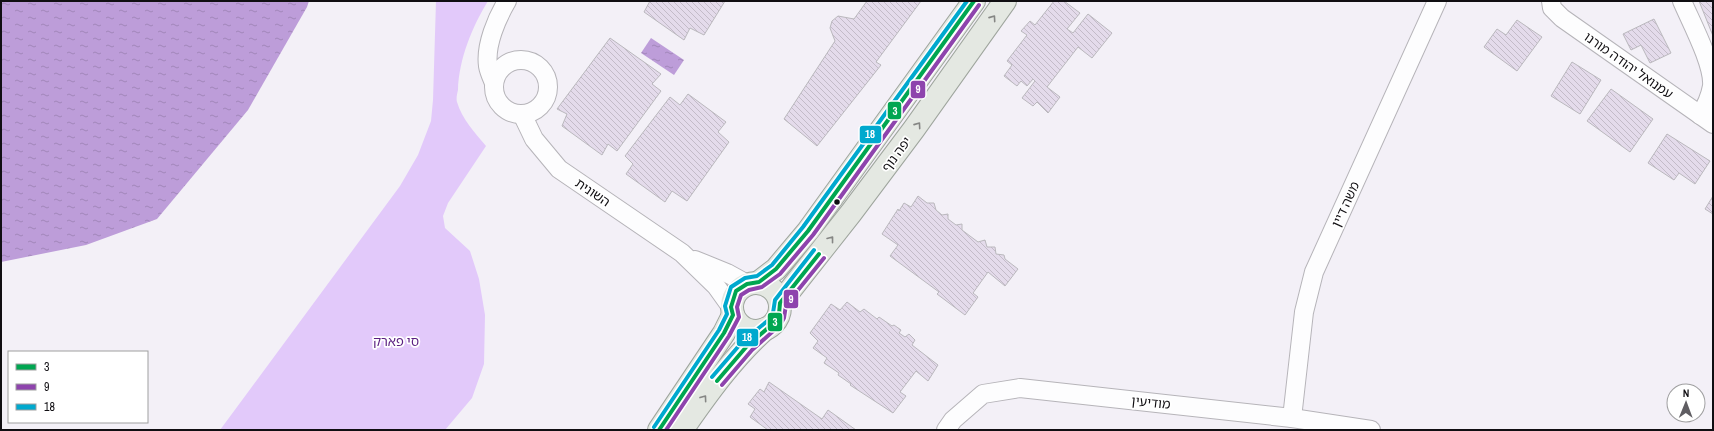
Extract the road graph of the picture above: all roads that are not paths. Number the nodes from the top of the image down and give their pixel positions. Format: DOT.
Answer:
graph roads {
  1 [pos="507,1"];
  2 [pos="974,1"];
  3 [pos="1005,1"];
  4 [pos="1437,1"];
  5 [pos="1551,1"];
  6 [pos="1682,1"];
  7 [pos="494,83"];
  8 [pos="522,114"];
  9 [pos="1707,120"];
  10 [pos="682,253"];
  11 [pos="753,283"];
  12 [pos="780,303"];
  13 [pos="732,311"];
  14 [pos="765,329"];
  15 [pos="1292,418"];
  16 [pos="659,430"];
  17 [pos="682,430"];
  18 [pos="946,430"];
  19 [pos="1371,430"];
  1 -- 7 [label="street"];
  2 -- 11 [label="main road, יפה נוף"];
  12 -- 3 [label="main road, יפה נוף, one-way"];
  4 -- 15 [label="street, משה דיין"];
  5 -- 9 [label="street, עמנואל יהודה מורנו"];
  6 -- 9 [label="street"];
  7 -- 8 [label="street"];
  7 -- 8 [label="street"];
  8 -- 10 [label="street, השונית"];
  10 -- 11 [label="street, השונית"];
  10 -- 13 [label="street, השונית"];
  11 -- 12 [label="main road"];
  11 -- 13 [label="main road"];
  12 -- 14 [label="main road"];
  13 -- 14 [label="main road"];
  13 -- 16 [label="main road"];
  17 -- 14 [label="main road, one-way"];
  15 -- 18 [label="street, מודיעין"];
  15 -- 19 [label="street, מודיעין"];
}
